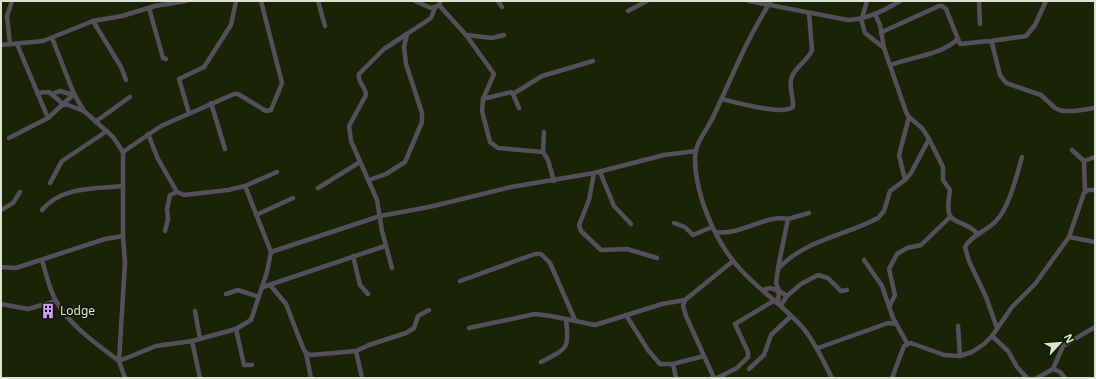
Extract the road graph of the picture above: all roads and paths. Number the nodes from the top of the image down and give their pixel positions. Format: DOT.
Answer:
graph roads {
  1 [pos="12,1"];
  2 [pos="186,1"];
  3 [pos="236,1"];
  4 [pos="261,1"];
  5 [pos="318,1"];
  6 [pos="415,1"];
  7 [pos="498,1"];
  8 [pos="647,1"];
  9 [pos="749,1"];
  10 [pos="866,1"];
  11 [pos="900,1"];
  12 [pos="980,1"];
  13 [pos="1046,1"];
  14 [pos="440,3"];
  15 [pos="770,3"];
  16 [pos="502,7"];
  17 [pos="149,8"];
  18 [pos="434,8"];
  19 [pos="628,11"];
  20 [pos="809,13"];
  21 [pos="875,14"];
  22 [pos="862,18"];
  23 [pos="93,21"];
  24 [pos="980,24"];
  25 [pos="325,26"];
  26 [pos="882,32"];
  27 [pos="407,34"];
  28 [pos="466,35"];
  29 [pos="504,35"];
  30 [pos="52,38"];
  31 [pos="958,39"];
  32 [pos="991,41"];
  33 [pos="10,44"];
  34 [pos="17,44"];
  35 [pos="1,45"];
  36 [pos="884,48"];
  37 [pos="166,59"];
  38 [pos="593,61"];
  39 [pos="891,65"];
  40 [pos="126,80"];
  41 [pos="37,93"];
  42 [pos="52,94"];
  43 [pos="74,94"];
  44 [pos="514,94"];
  45 [pos="130,97"];
  46 [pos="483,99"];
  47 [pos="722,99"];
  48 [pos="211,103"];
  49 [pos="65,104"];
  50 [pos="519,108"];
  51 [pos="1095,108"];
  52 [pos="84,111"];
  53 [pos="189,113"];
  54 [pos="909,117"];
  55 [pos="48,118"];
  56 [pos="95,122"];
  57 [pos="107,131"];
  58 [pos="544,132"];
  59 [pos="148,134"];
  60 [pos="9,138"];
  61 [pos="929,139"];
  62 [pos="225,149"];
  63 [pos="1072,150"];
  64 [pos="696,151"];
  65 [pos="123,152"];
  66 [pos="543,152"];
  67 [pos="1022,157"];
  68 [pos="1095,157"];
  69 [pos="1084,161"];
  70 [pos="360,162"];
  71 [pos="277,172"];
  72 [pos="600,172"];
  73 [pos="594,174"];
  74 [pos="369,180"];
  75 [pos="905,180"];
  76 [pos="554,181"];
  77 [pos="50,183"];
  78 [pos="123,186"];
  79 [pos="245,186"];
  80 [pos="318,188"];
  81 [pos="1095,190"];
  82 [pos="1085,191"];
  83 [pos="20,192"];
  84 [pos="177,192"];
  85 [pos="293,198"];
  86 [pos="1,210"];
  87 [pos="42,210"];
  88 [pos="809,213"];
  89 [pos="256,215"];
  90 [pos="380,216"];
  91 [pos="950,217"];
  92 [pos="788,219"];
  93 [pos="674,223"];
  94 [pos="631,224"];
  95 [pos="712,227"];
  96 [pos="165,231"];
  97 [pos="715,232"];
  98 [pos="978,234"];
  99 [pos="123,236"];
  100 [pos="1069,237"];
  101 [pos="1095,242"];
  102 [pos="385,246"];
  103 [pos="271,252"];
  104 [pos="353,256"];
  105 [pos="657,258"];
  106 [pos="42,260"];
  107 [pos="864,260"];
  108 [pos="733,261"];
  109 [pos="1,267"];
  110 [pos="392,268"];
  111 [pos="778,269"];
  112 [pos="460,281"];
  113 [pos="270,285"];
  114 [pos="263,287"];
  115 [pos="763,290"];
  116 [pos="847,290"];
  117 [pos="778,291"];
  118 [pos="226,294"];
  119 [pos="368,294"];
  120 [pos="787,296"];
  121 [pos="259,297"];
  122 [pos="685,300"];
  123 [pos="56,301"];
  124 [pos="778,302"];
  125 [pos="1,304"];
  126 [pos="889,307"];
  127 [pos="429,310"];
  128 [pos="195,311"];
  129 [pos="626,315"];
  130 [pos="791,316"];
  131 [pos="566,320"];
  132 [pos="574,320"];
  133 [pos="896,324"];
  134 [pos="958,326"];
  135 [pos="1095,327"];
  136 [pos="469,328"];
  137 [pos="997,328"];
  138 [pos="236,329"];
  139 [pos="992,336"];
  140 [pos="200,339"];
  141 [pos="192,341"];
  142 [pos="907,343"];
  143 [pos="818,348"];
  144 [pos="356,351"];
  145 [pos="306,353"];
  146 [pos="704,356"];
  147 [pos="960,356"];
  148 [pos="119,361"];
  149 [pos="541,362"];
  150 [pos="673,364"];
  151 [pos="252,365"];
  152 [pos="749,369"];
  153 [pos="1054,369"];
  154 [pos="125,378"];
  155 [pos="200,378"];
  156 [pos="311,378"];
  157 [pos="362,378"];
  158 [pos="676,378"];
  159 [pos="714,378"];
  160 [pos="718,378"];
  161 [pos="832,378"];
  162 [pos="892,378"];
  163 [pos="1027,378"];
  164 [pos="1037,378"];
  165 [pos="1065,378"];
  1 -- 33 [label="street"];
  2 -- 17 [label="street"];
  3 -- 53 [label="street"];
  4 -- 48 [label="street"];
  5 -- 25 [label="street"];
  6 -- 18 [label="street"];
  7 -- 16 [label="street"];
  8 -- 19 [label="street"];
  9 -- 15 [label="street"];
  10 -- 22 [label="street"];
  11 -- 21 [label="street"];
  12 -- 24 [label="street"];
  13 -- 32 [label="street"];
  14 -- 18 [label="street"];
  14 -- 28 [label="street"];
  15 -- 20 [label="street"];
  15 -- 47 [label="street"];
  17 -- 23 [label="street"];
  17 -- 37 [label="street"];
  18 -- 27 [label="street"];
  20 -- 22 [label="street"];
  20 -- 47 [label="street"];
  21 -- 22 [label="street"];
  21 -- 26 [label="street"];
  22 -- 36 [label="street"];
  23 -- 30 [label="street"];
  23 -- 40 [label="street"];
  26 -- 31 [label="street"];
  26 -- 36 [label="street"];
  27 -- 70 [label="street"];
  27 -- 74 [label="street"];
  28 -- 29 [label="street"];
  28 -- 46 [label="street"];
  30 -- 34 [label="street"];
  30 -- 43 [label="street"];
  31 -- 32 [label="street"];
  31 -- 39 [label="street"];
  32 -- 51 [label="street"];
  33 -- 34 [label="street"];
  33 -- 35 [label="street"];
  34 -- 41 [label="street"];
  36 -- 39 [label="street"];
  38 -- 44 [label="street"];
  39 -- 54 [label="street"];
  41 -- 42 [label="street"];
  41 -- 55 [label="street"];
  42 -- 43 [label="street"];
  42 -- 49 [label="street"];
  43 -- 49 [label="street"];
  43 -- 52 [label="street"];
  44 -- 46 [label="street"];
  44 -- 50 [label="street"];
  45 -- 56 [label="street"];
  46 -- 66 [label="street"];
  47 -- 64 [label="street"];
  48 -- 53 [label="street"];
  48 -- 62 [label="street"];
  49 -- 52 [label="street"];
  49 -- 55 [label="street"];
  52 -- 56 [label="street"];
  53 -- 59 [label="street"];
  54 -- 61 [label="street"];
  54 -- 75 [label="street"];
  55 -- 60 [label="street"];
  56 -- 57 [label="street"];
  57 -- 65 [label="street"];
  57 -- 77 [label="street"];
  58 -- 66 [label="street"];
  59 -- 65 [label="street"];
  59 -- 84 [label="street"];
  61 -- 75 [label="street"];
  61 -- 91 [label="street"];
  63 -- 69 [label="street"];
  64 -- 72 [label="street"];
  64 -- 95 [label="street"];
  65 -- 78 [label="street"];
  66 -- 76 [label="street"];
  67 -- 98 [label="street"];
  68 -- 69 [label="street"];
  69 -- 82 [label="street"];
  70 -- 74 [label="street"];
  70 -- 80 [label="street"];
  71 -- 79 [label="street"];
  72 -- 73 [label="street"];
  72 -- 94 [label="street"];
  73 -- 76 [label="street"];
  73 -- 105 [label="street"];
  74 -- 90 [label="street"];
  75 -- 111 [label="street"];
  76 -- 90 [label="street"];
  78 -- 87 [label="street"];
  78 -- 99 [label="street"];
  79 -- 84 [label="street"];
  79 -- 89 [label="street"];
  81 -- 82 [label="street"];
  82 -- 100 [label="street"];
  83 -- 86 [label="street"];
  84 -- 96 [label="street"];
  85 -- 89 [label="street"];
  88 -- 92 [label="street"];
  89 -- 103 [label="street"];
  90 -- 102 [label="street"];
  90 -- 103 [label="street"];
  91 -- 98 [label="street"];
  91 -- 126 [label="street"];
  92 -- 97 [label="street"];
  92 -- 111 [label="street"];
  93 -- 95 [label="street"];
  95 -- 97 [label="street"];
  97 -- 108 [label="street"];
  98 -- 137 [label="street"];
  99 -- 106 [label="street"];
  99 -- 148 [label="street"];
  100 -- 101 [label="street"];
  100 -- 137 [label="street"];
  102 -- 104 [label="street"];
  102 -- 110 [label="street"];
  103 -- 114 [label="street"];
  104 -- 113 [label="street"];
  104 -- 119 [label="street"];
  106 -- 109 [label="street"];
  106 -- 123 [label="street"];
  107 -- 126 [label="street"];
  108 -- 115 [label="street"];
  108 -- 122 [label="street"];
  111 -- 117 [label="street"];
  112 -- 132 [label="street"];
  113 -- 114 [label="street"];
  113 -- 145 [label="street"];
  114 -- 121 [label="street"];
  115 -- 117 [label="street"];
  115 -- 124 [label="street"];
  116 -- 120 [label="street"];
  117 -- 120 [label="street"];
  117 -- 124 [label="street"];
  118 -- 121 [label="street"];
  120 -- 124 [label="street"];
  121 -- 138 [label="street"];
  122 -- 129 [label="street"];
  122 -- 146 [label="street"];
  123 -- 125 [label="street"];
  123 -- 148 [label="street"];
  124 -- 130 [label="street"];
  124 -- 160 [label="street"];
  126 -- 133 [label="street"];
  127 -- 144 [label="street"];
  128 -- 140 [label="street"];
  129 -- 132 [label="street"];
  129 -- 150 [label="street"];
  130 -- 143 [label="street"];
  130 -- 152 [label="street"];
  131 -- 132 [label="street"];
  131 -- 136 [label="street"];
  131 -- 149 [label="street"];
  133 -- 142 [label="street"];
  133 -- 143 [label="street"];
  134 -- 147 [label="street"];
  135 -- 153 [label="street"];
  137 -- 139 [label="street"];
  138 -- 140 [label="street"];
  138 -- 151 [label="street"];
  139 -- 147 [label="street"];
  139 -- 163 [label="street"];
  140 -- 141 [label="street"];
  141 -- 148 [label="street"];
  141 -- 155 [label="street"];
  142 -- 147 [label="street"];
  142 -- 162 [label="street"];
  143 -- 161 [label="street"];
  144 -- 145 [label="street"];
  144 -- 157 [label="street"];
  145 -- 156 [label="street"];
  146 -- 150 [label="street"];
  146 -- 159 [label="street"];
  148 -- 154 [label="street"];
  150 -- 158 [label="street"];
  153 -- 164 [label="street"];
  153 -- 165 [label="street"];
}
